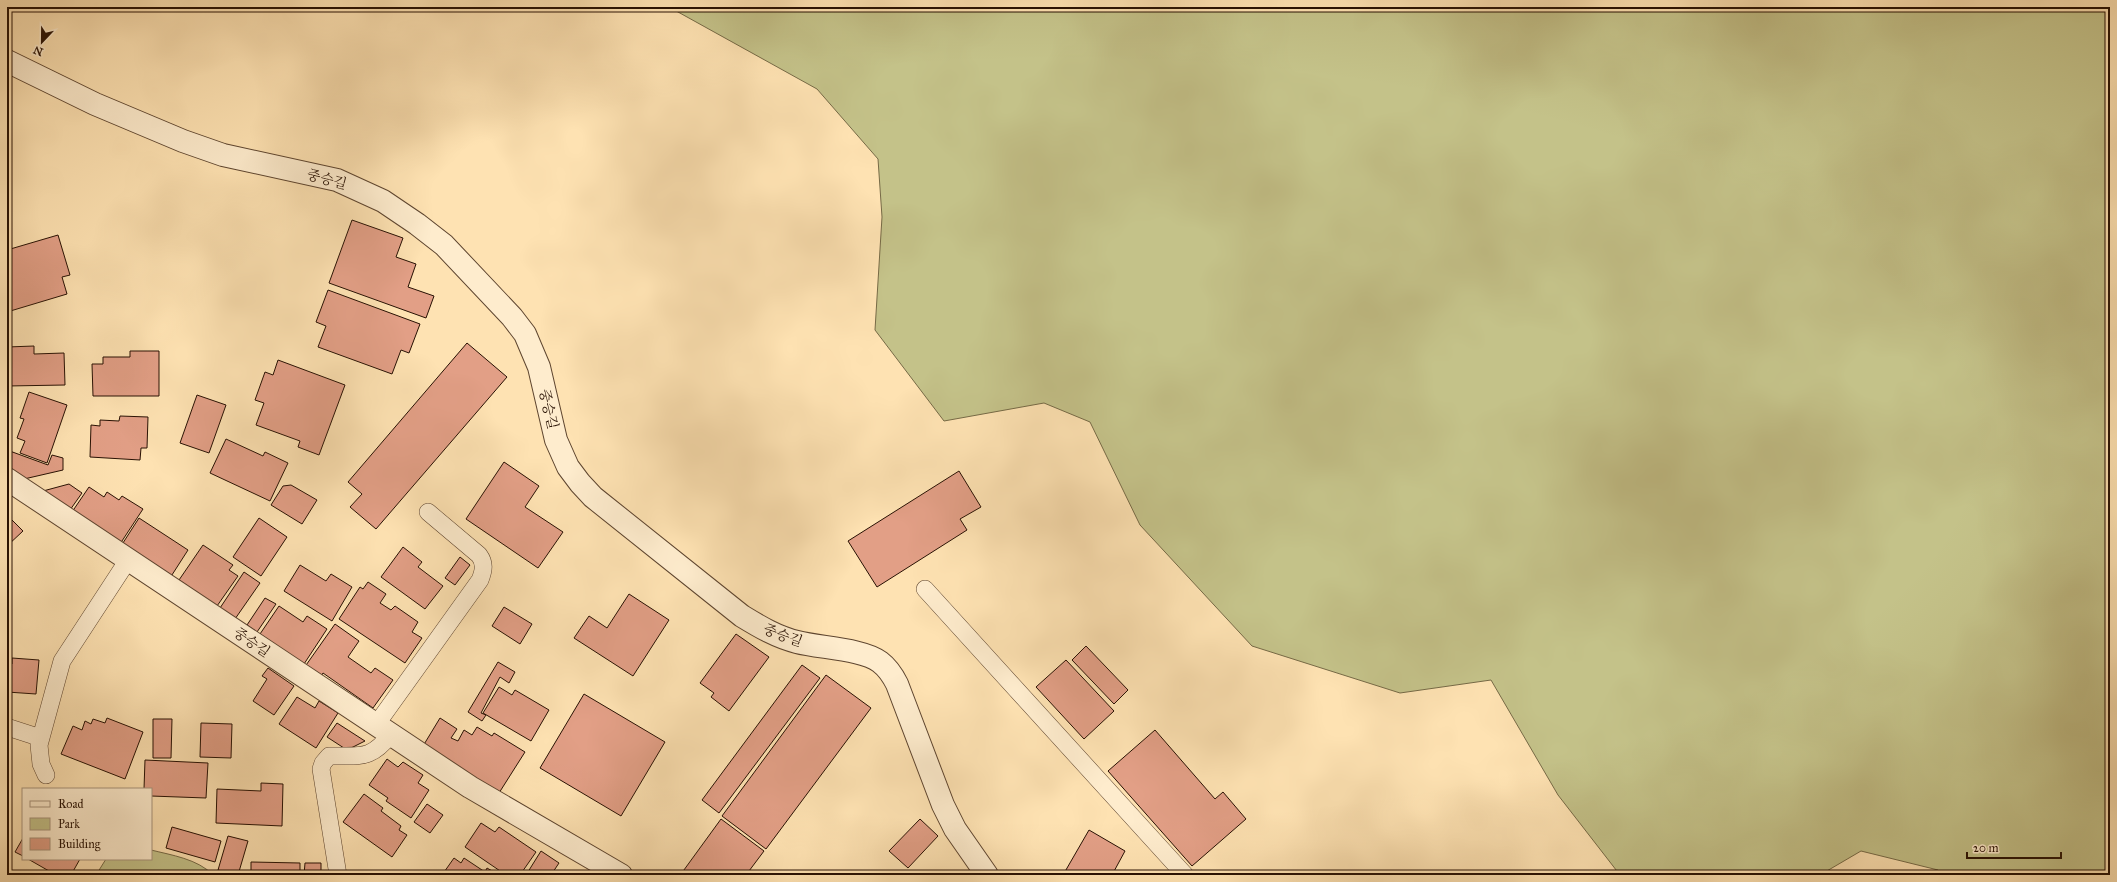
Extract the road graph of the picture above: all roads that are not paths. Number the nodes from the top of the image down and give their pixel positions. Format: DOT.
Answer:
graph roads {
  1 [pos="7,61"];
  2 [pos="7,479"];
  3 [pos="428,512"];
  4 [pos="128,560"];
  5 [pos="925,589"];
  6 [pos="7,727"];
  7 [pos="383,730"];
  8 [pos="41,738"];
  9 [pos="46,775"];
  10 [pos="338,875"];
  11 [pos="621,875"];
  12 [pos="987,875"];
  13 [pos="1185,875"];
  1 -- 12 [label="street, 중승길"];
  2 -- 4 [label="street, 중승길"];
  3 -- 7 [label="lane"];
  4 -- 7 [label="street, 중승길"];
  4 -- 8 [label="lane"];
  5 -- 13 [label="lane"];
  6 -- 8 [label="lane"];
  7 -- 10 [label="lane"];
  7 -- 11 [label="street, 중승길"];
  8 -- 9 [label="lane"];
}
